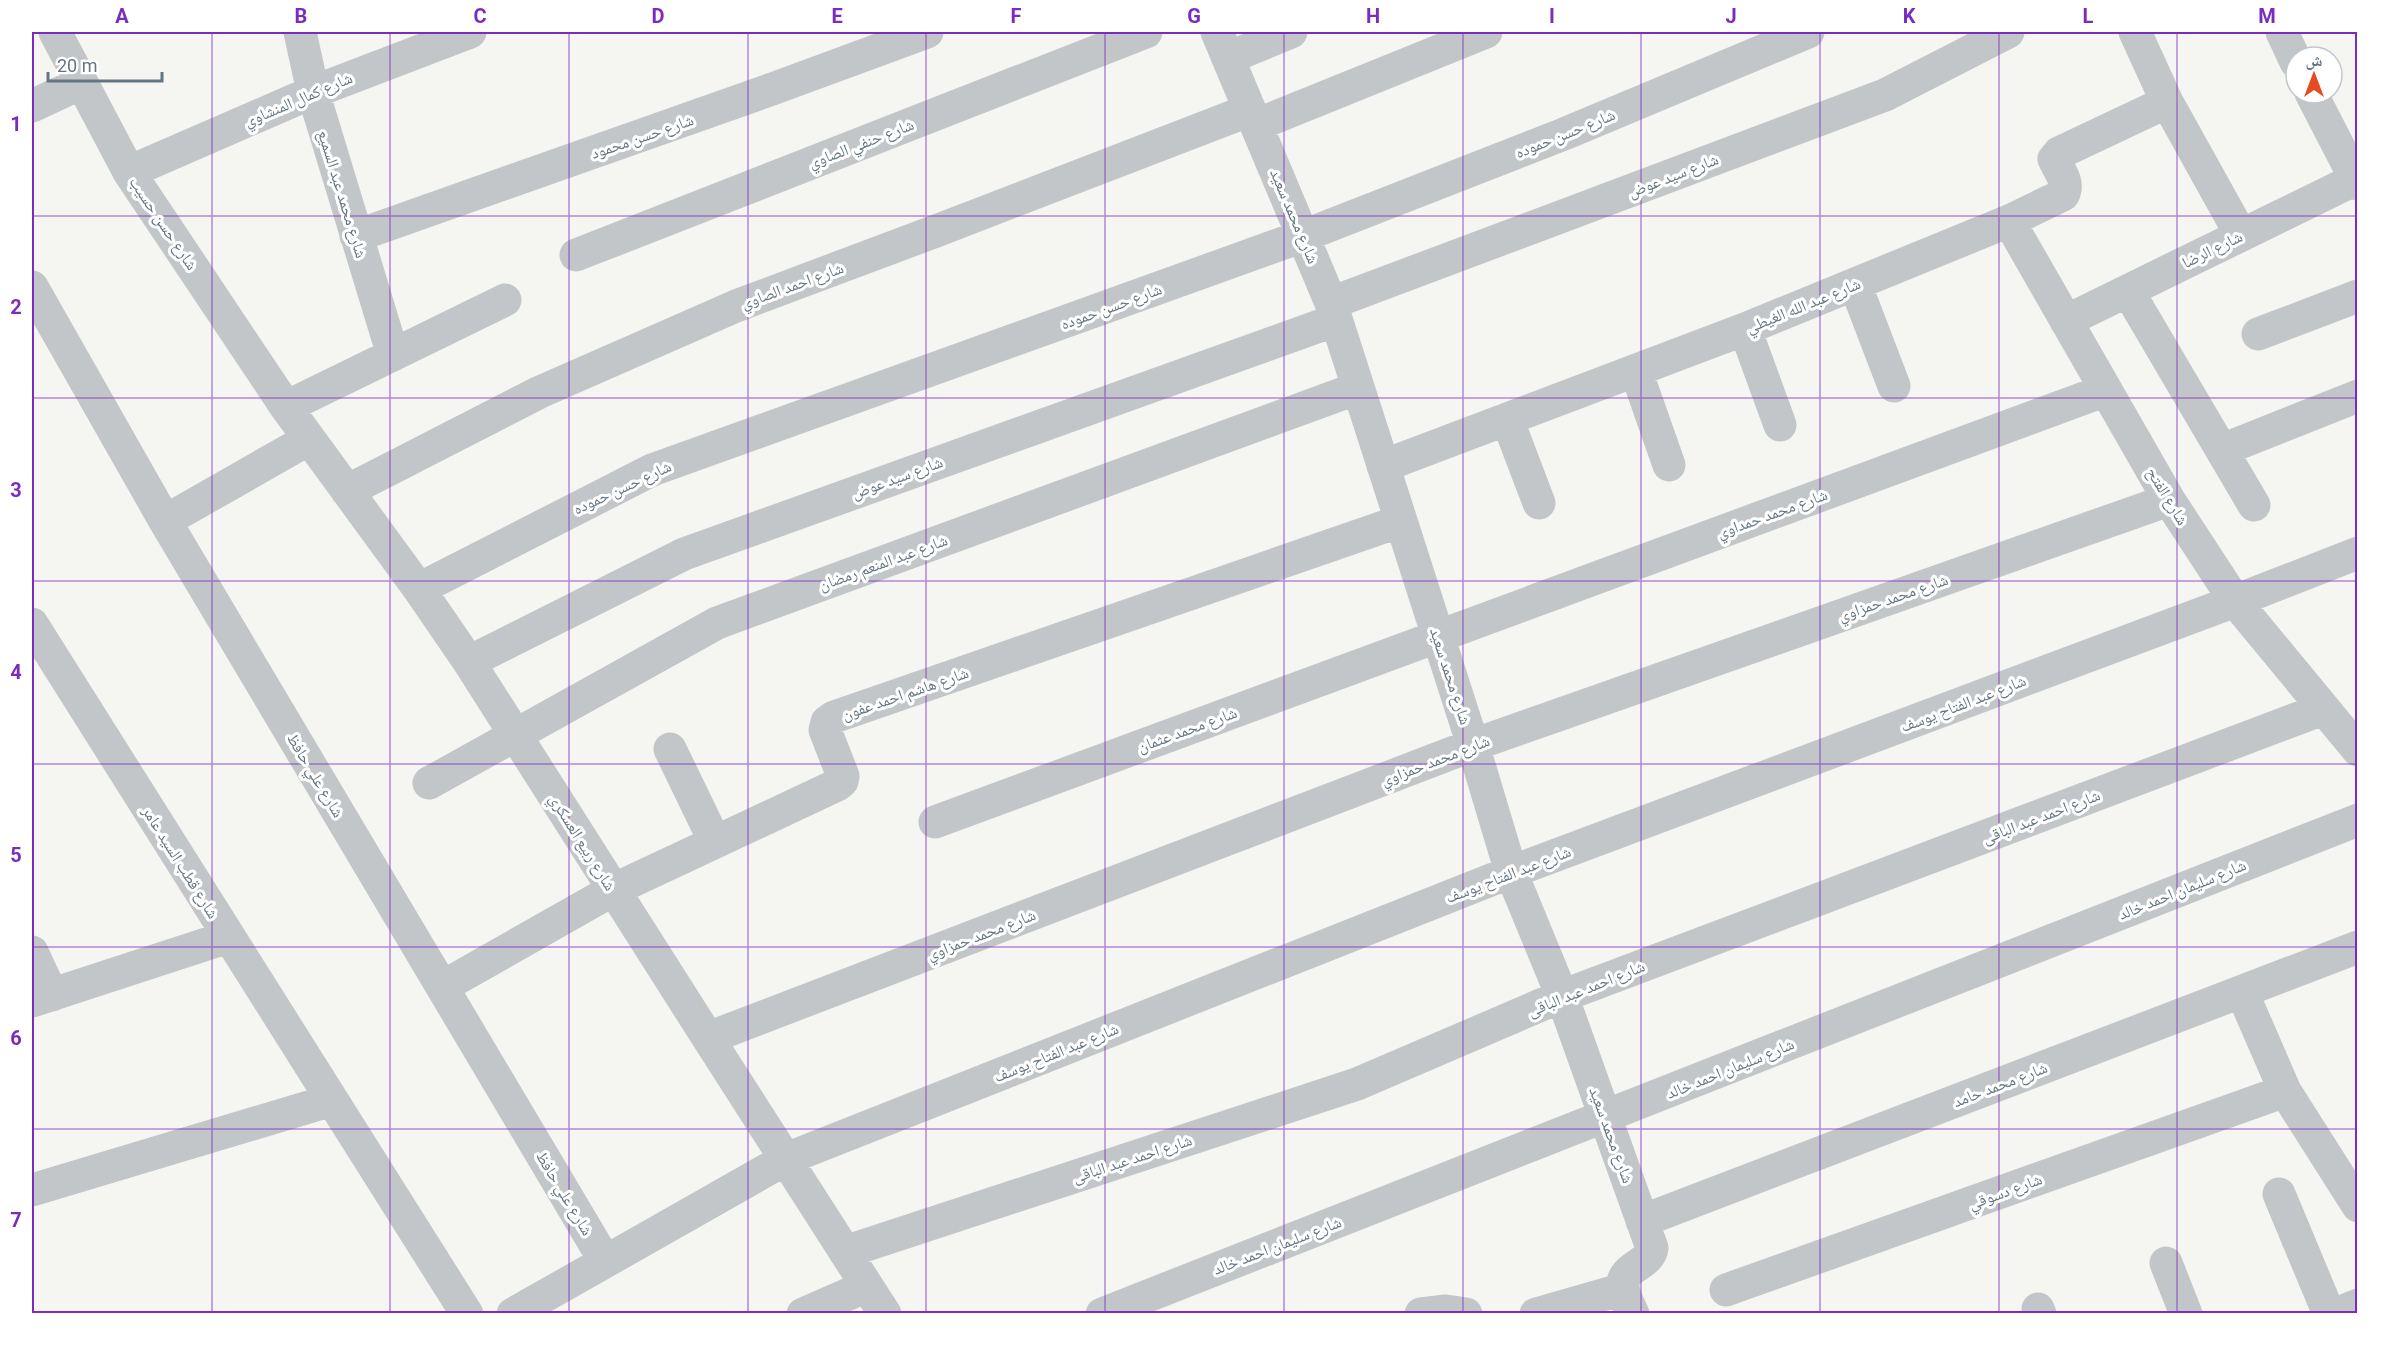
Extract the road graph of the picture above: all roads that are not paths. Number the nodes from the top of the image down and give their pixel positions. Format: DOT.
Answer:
graph roads {
  1 [pos="300,32"];
  2 [pos="470,32"];
  3 [pos="927,32"];
  4 [pos="1146,32"];
  5 [pos="1291,32"];
  6 [pos="1486,32"];
  7 [pos="1808,32"];
  8 [pos="2008,32"];
  9 [pos="2135,32"];
  10 [pos="65,37"];
  11 [pos="1222,45"];
  12 [pos="81,83"];
  13 [pos="313,92"];
  14 [pos="2167,102"];
  15 [pos="2317,105"];
  16 [pos="32,106"];
  17 [pos="1253,117"];
  18 [pos="129,172"];
  19 [pos="2356,180"];
  20 [pos="2009,221"];
  21 [pos="2241,235"];
  22 [pos="356,236"];
  23 [pos="1303,236"];
  24 [pos="576,255"];
  25 [pos="1855,284"];
  26 [pos="32,287"];
  27 [pos="2128,291"];
  28 [pos="2358,296"];
  29 [pos="505,300"];
  30 [pos="1334,311"];
  31 [pos="2066,321"];
  32 [pos="1746,329"];
  33 [pos="2258,334"];
  34 [pos="393,355"];
  35 [pos="1636,371"];
  36 [pos="1894,386"];
  37 [pos="1358,388"];
  38 [pos="2106,390"];
  39 [pos="2358,396"];
  40 [pos="286,407"];
  41 [pos="1508,419"];
  42 [pos="1780,425"];
  43 [pos="309,439"];
  44 [pos="2222,450"];
  45 [pos="1669,465"];
  46 [pos="1383,466"];
  47 [pos="347,491"];
  48 [pos="2169,500"];
  49 [pos="1539,503"];
  50 [pos="2254,506"];
  51 [pos="165,521"];
  52 [pos="1401,521"];
  53 [pos="2358,553"];
  54 [pos="419,589"];
  55 [pos="2235,601"];
  56 [pos="32,624"];
  57 [pos="1438,636"];
  58 [pos="469,662"];
  59 [pos="2323,709"];
  60 [pos="515,735"];
  61 [pos="2354,741"];
  62 [pos="1473,746"];
  63 [pos="670,749"];
  64 [pos="429,783"];
  65 [pos="2358,820"];
  66 [pos="935,822"];
  67 [pos="715,842"];
  68 [pos="1511,872"];
  69 [pos="613,890"];
  70 [pos="228,937"];
  71 [pos="2358,947"];
  72 [pos="32,952"];
  73 [pos="442,987"];
  74 [pos="2242,992"];
  75 [pos="1562,996"];
  76 [pos="42,998"];
  77 [pos="708,1038"];
  78 [pos="2285,1091"];
  79 [pos="332,1100"];
  80 [pos="1606,1117"];
  81 [pos="786,1159"];
  82 [pos="2346,1165"];
  83 [pos="32,1190"];
  84 [pos="2279,1194"];
  85 [pos="2358,1206"];
  86 [pos="1642,1221"];
  87 [pos="845,1252"];
  88 [pos="605,1261"];
  89 [pos="2166,1263"];
  90 [pos="867,1286"];
  91 [pos="1726,1290"];
  92 [pos="1628,1301"];
  93 [pos="1166,1302"];
  94 [pos="2358,1305"];
  95 [pos="467,1314"];
  96 [pos="513,1314"];
  97 [pos="803,1314"];
  98 [pos="885,1314"];
  99 [pos="1102,1314"];
  100 [pos="1421,1314"];
  101 [pos="1466,1314"];
  102 [pos="1536,1314"];
  103 [pos="2186,1314"];
  104 [pos="2329,1314"];
  105 [pos="2336,1314"];
  1 -- 13 [label="street, شارع محمد عبد السميع"];
  2 -- 13 [label="street, شارع كمال المنشاوي"];
  3 -- 22 [label="street, شارع حسن محمود"];
  4 -- 24 [label="street, شارع حنفي الصاوي"];
  5 -- 11 [label="street"];
  6 -- 17 [label="street, شارع احمد الصاوي"];
  7 -- 23 [label="street, شارع حسن حموده"];
  8 -- 30 [label="street, شارع سيد عوض"];
  9 -- 14 [label="street"];
  10 -- 12 [label="street, شارع حسن حسيب"];
  11 -- 17 [label="street, شارع محمد سعيد"];
  12 -- 16 [label="street"];
  12 -- 18 [label="street, شارع حسن حسيب"];
  13 -- 18 [label="street, شارع كمال المنشاوي"];
  13 -- 22 [label="street, شارع محمد عبد السميع"];
  14 -- 20 [label="street, شارع عبد الله الغيطي"];
  14 -- 21 [label="street"];
  15 -- 19 [label="street"];
  17 -- 23 [label="street, شارع محمد سعيد"];
  17 -- 47 [label="street, شارع احمد الصاوي"];
  18 -- 40 [label="street, شارع حسن حسيب"];
  19 -- 21 [label="street, شارع الرضا"];
  20 -- 25 [label="street, شارع عبد الله الغيطي"];
  20 -- 31 [label="street, شارع الفتح"];
  21 -- 27 [label="street, شارع الرضا"];
  22 -- 34 [label="street, شارع محمد عبد السميع"];
  23 -- 30 [label="street, شارع محمد سعيد"];
  23 -- 54 [label="street, شارع حسن حموده"];
  25 -- 32 [label="street, شارع عبد الله الغيطي"];
  25 -- 36 [label="street"];
  26 -- 51 [label="street, شارع علي حافظ"];
  27 -- 31 [label="street, شارع الرضا"];
  27 -- 44 [label="street"];
  28 -- 33 [label="street"];
  29 -- 34 [label="street"];
  30 -- 37 [label="street, شارع محمد سعيد"];
  30 -- 58 [label="street, شارع سيد عوض"];
  31 -- 38 [label="street, شارع الفتح"];
  32 -- 35 [label="street, شارع عبد الله الغيطي"];
  32 -- 42 [label="street"];
  34 -- 40 [label="street"];
  35 -- 41 [label="street, شارع عبد الله الغيطي"];
  35 -- 45 [label="street"];
  37 -- 46 [label="street, شارع محمد سعيد"];
  37 -- 60 [label="street, شارع عبد المنعم رمضان"];
  38 -- 48 [label="street, شارع الفتح"];
  38 -- 57 [label="street, شارع محمد حمداوي"];
  39 -- 44 [label="street"];
  40 -- 43 [label="street, شارع ربيع العسكري"];
  41 -- 46 [label="street, شارع عبد الله الغيطي"];
  41 -- 49 [label="street"];
  43 -- 47 [label="street, شارع ربيع العسكري"];
  43 -- 51 [label="street"];
  44 -- 50 [label="street"];
  46 -- 52 [label="street, شارع محمد سعيد"];
  47 -- 54 [label="street, شارع ربيع العسكري"];
  48 -- 55 [label="street, شارع الفتح"];
  48 -- 62 [label="street, شارع محمد حمزاوي"];
  51 -- 73 [label="street, شارع علي حافظ"];
  52 -- 57 [label="street, شارع محمد سعيد"];
  52 -- 67 [label="street, شارع هاشم احمد عفون"];
  53 -- 55 [label="street, شارع عبد الفتاح يوسف"];
  54 -- 58 [label="street, شارع ربيع العسكري"];
  55 -- 59 [label="street, شارع الفتح"];
  55 -- 68 [label="street, شارع عبد الفتاح يوسف"];
  56 -- 70 [label="street, شارع قطب السيد عامر"];
  57 -- 62 [label="street, شارع محمد سعيد"];
  57 -- 66 [label="street, شارع محمد عثمان"];
  58 -- 60 [label="street, شارع ربيع العسكري"];
  59 -- 61 [label="street, شارع الفتح"];
  59 -- 75 [label="street, شارع احمد عبد الباقى"];
  60 -- 64 [label="street, شارع عبد المنعم رمضان"];
  60 -- 69 [label="street, شارع ربيع العسكري"];
  62 -- 68 [label="street, شارع محمد سعيد"];
  62 -- 77 [label="street, شارع محمد حمزاوي"];
  63 -- 67 [label="street"];
  65 -- 80 [label="street, شارع سليمان احمد خالد"];
  67 -- 69 [label="street, شارع هاشم احمد عفون"];
  68 -- 75 [label="street, شارع محمد سعيد"];
  68 -- 81 [label="street, شارع عبد الفتاح يوسف"];
  69 -- 73 [label="street, شارع هاشم احمد عفون"];
  69 -- 77 [label="street, شارع ربيع العسكري"];
  70 -- 76 [label="street"];
  70 -- 79 [label="street, شارع قطب السيد عامر"];
  71 -- 74 [label="street, شارع محمد حامد"];
  72 -- 76 [label="street"];
  73 -- 88 [label="street, شارع علي حافظ"];
  74 -- 78 [label="street"];
  74 -- 86 [label="street, شارع محمد حامد"];
  75 -- 80 [label="street, شارع محمد سعيد"];
  75 -- 87 [label="street, شارع احمد عبد الباقى"];
  77 -- 81 [label="street, شارع ربيع العسكري"];
  78 -- 82 [label="street"];
  78 -- 91 [label="street, شارع دسوقي"];
  79 -- 83 [label="street"];
  79 -- 95 [label="street, شارع قطب السيد عامر"];
  80 -- 86 [label="street, شارع محمد سعيد"];
  80 -- 93 [label="street, شارع سليمان احمد خالد"];
  81 -- 87 [label="street, شارع ربيع العسكري"];
  81 -- 88 [label="street, شارع عبد الفتاح يوسف"];
  82 -- 85 [label="street"];
  84 -- 104 [label="street"];
  86 -- 92 [label="street, شارع محمد سعيد"];
  87 -- 90 [label="street, شارع ربيع العسكري"];
  88 -- 96 [label="street, شارع عبد الفتاح يوسف"];
  89 -- 103 [label="street"];
  90 -- 97 [label="street"];
  90 -- 98 [label="street"];
  92 -- 102 [label="street"];
  93 -- 99 [label="street, شارع سليمان احمد خالد"];
  94 -- 105 [label="street"];
  100 -- 101 [label="street"];
}
